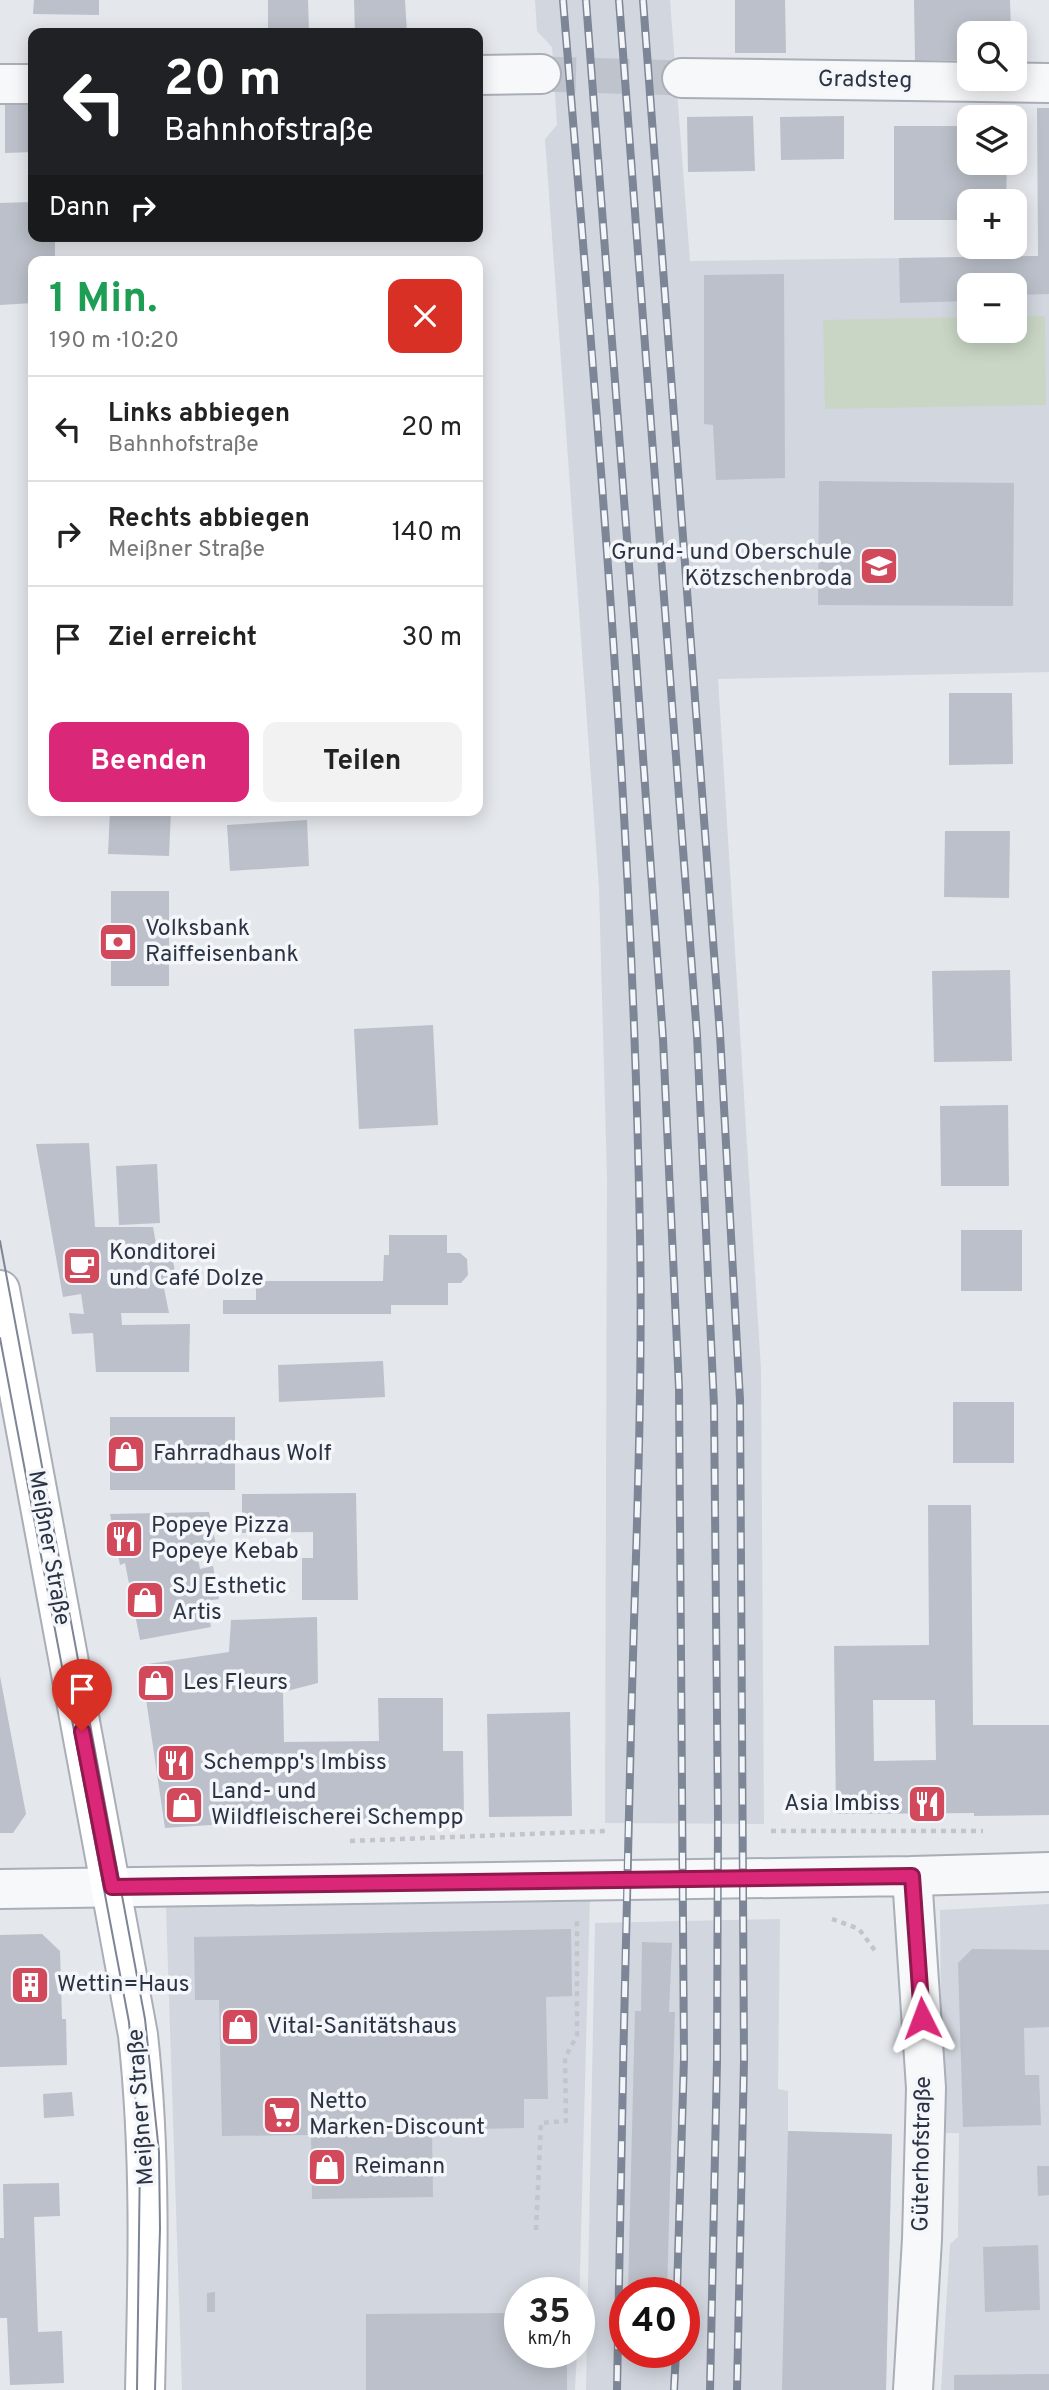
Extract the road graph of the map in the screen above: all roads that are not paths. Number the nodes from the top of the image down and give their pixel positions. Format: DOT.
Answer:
graph roads {
  1 [pos="541,74"];
  2 [pos="483,75"];
  3 [pos="682,78"];
  4 [pos="1049,83"];
  5 [pos="0,84"];
  6 [pos="28,84"];
  7 [pos="0,1290"];
  8 [pos="1049,1872"];
  9 [pos="912,1876"];
  10 [pos="112,1887"];
  11 [pos="0,1889"];
  12 [pos="145,2390"];
  13 [pos="913,2390"];
  1 -- 2 [label="street"];
  3 -- 4 [label="street, Gradsteg"];
  5 -- 6 [label="street"];
  7 -- 10 [label="main road, Meißner Straße"];
  8 -- 9 [label="street"];
  9 -- 10 [label="street"];
  9 -- 13 [label="street, Güterhofstraße"];
  10 -- 11 [label="street"];
  10 -- 12 [label="main road, Meißner Straße"];
}
